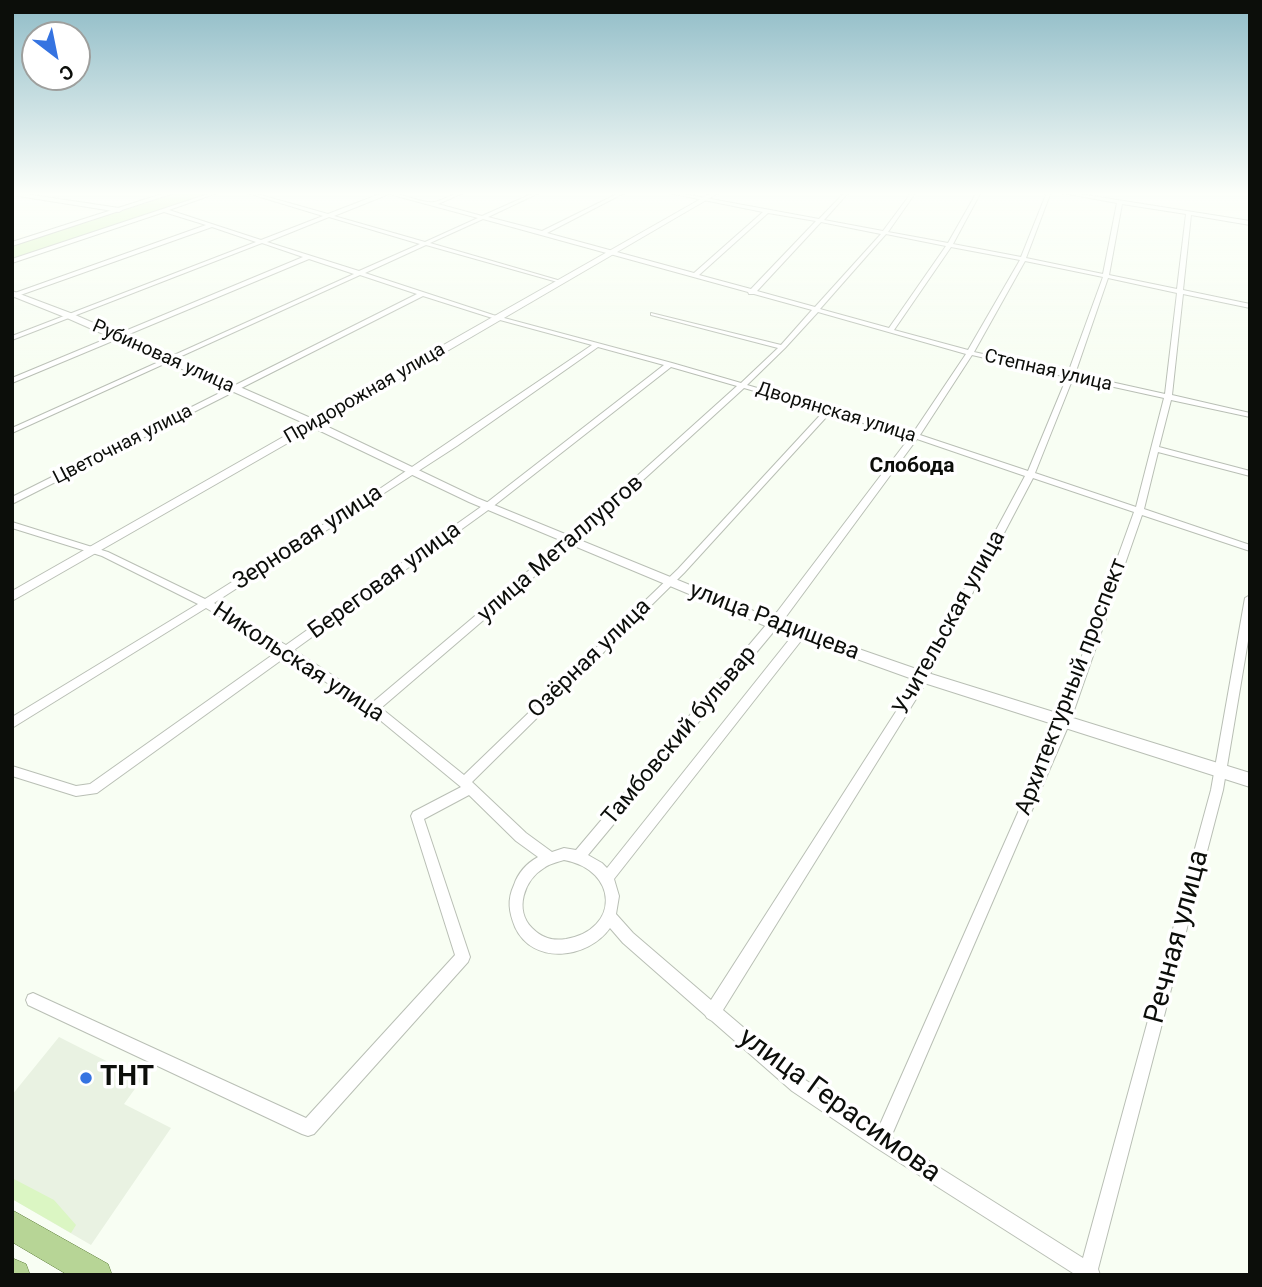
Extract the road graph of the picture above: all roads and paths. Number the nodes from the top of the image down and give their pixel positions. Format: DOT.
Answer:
graph roads {
  1 [pos="39,252"];
  2 [pos="136,252"];
  3 [pos="236,252"];
  4 [pos="293,252"];
  5 [pos="407,252"];
  6 [pos="453,252"];
  7 [pos="613,252"];
  8 [pos="721,252"];
  9 [pos="791,252"];
  10 [pos="867,252"];
  11 [pos="944,252"];
  12 [pos="986,252"];
  13 [pos="1026,252"];
  14 [pos="1111,252"];
  15 [pos="1185,252"];
  16 [pos="308,257"];
  17 [pos="1023,259"];
  18 [pos="12,261"];
  19 [pos="359,274"];
  20 [pos="694,276"];
  21 [pos="1106,276"];
  22 [pos="559,282"];
  23 [pos="1182,291"];
  24 [pos="751,293"];
  25 [pos="422,294"];
  26 [pos="14,295"];
  27 [pos="1250,306"];
  28 [pos="816,311"];
  29 [pos="653,314"];
  30 [pos="70,316"];
  31 [pos="498,318"];
  32 [pos="890,331"];
  33 [pos="117,337"];
  34 [pos="12,338"];
  35 [pos="597,345"];
  36 [pos="783,347"];
  37 [pos="970,353"];
  38 [pos="169,360"];
  39 [pos="670,364"];
  40 [pos="1070,377"];
  41 [pos="12,381"];
  42 [pos="744,385"];
  43 [pos="235,389"];
  44 [pos="1168,398"];
  45 [pos="829,410"];
  46 [pos="1250,415"];
  47 [pos="314,424"];
  48 [pos="12,431"];
  49 [pos="915,436"];
  50 [pos="1156,449"];
  51 [pos="411,471"];
  52 [pos="1250,474"];
  53 [pos="1030,475"];
  54 [pos="12,501"];
  55 [pos="488,506"];
  56 [pos="1139,511"];
  57 [pos="12,525"];
  58 [pos="572,542"];
  59 [pos="1250,548"];
  60 [pos="94,550"];
  61 [pos="670,582"];
  62 [pos="12,597"];
  63 [pos="1250,598"];
  64 [pos="207,604"];
  65 [pos="773,624"];
  66 [pos="800,634"];
  67 [pos="287,652"];
  68 [pos="923,677"];
  69 [pos="373,708"];
  70 [pos="1064,722"];
  71 [pos="12,723"];
  72 [pos="12,771"];
  73 [pos="1220,772"];
  74 [pos="1250,780"];
  75 [pos="467,785"];
  76 [pos="579,856"];
  77 [pos="548,857"];
  78 [pos="607,878"];
  79 [pos="609,916"];
  80 [pos="33,1000"];
  81 [pos="712,1013"];
  82 [pos="881,1141"];
  83 [pos="12,1224"];
  84 [pos="1090,1274"];
  85 [pos="97,1275"];
  1 -- 18 [label="street"];
  2 -- 26 [label="street"];
  3 -- 30 [label="street"];
  4 -- 16 [label="street, Дворянская улица"];
  5 -- 19 [label="street"];
  6 -- 22 [label="street"];
  7 -- 20 [label="street, Степная улица"];
  7 -- 22 [label="street, Придорожная улица"];
  8 -- 20 [label="street"];
  9 -- 24 [label="street"];
  10 -- 28 [label="street"];
  11 -- 32 [label="street"];
  12 -- 17 [label="street"];
  13 -- 17 [label="street, Тамбовский бульвар"];
  14 -- 21 [label="street, Учительская улица"];
  15 -- 23 [label="street, Архитектурный проспект"];
  16 -- 19 [label="street, Дворянская улица"];
  16 -- 33 [label="street"];
  17 -- 21 [label="street"];
  17 -- 37 [label="street, Тамбовский бульвар"];
  19 -- 25 [label="street, Дворянская улица"];
  19 -- 38 [label="street"];
  20 -- 24 [label="street, Степная улица"];
  21 -- 23 [label="street"];
  21 -- 40 [label="street, Учительская улица"];
  22 -- 31 [label="street, Придорожная улица"];
  23 -- 27 [label="street"];
  23 -- 44 [label="street, Архитектурный проспект"];
  24 -- 28 [label="street, Степная улица"];
  25 -- 31 [label="street, Дворянская улица"];
  25 -- 43 [label="street, Цветочная улица"];
  26 -- 30 [label="street, Рубиновая улица"];
  28 -- 32 [label="street, Степная улица"];
  28 -- 36 [label="street"];
  29 -- 36 [label="street"];
  30 -- 33 [label="street, Рубиновая улица"];
  30 -- 34 [label="street"];
  31 -- 35 [label="street, Дворянская улица"];
  31 -- 47 [label="street, Придорожная улица"];
  32 -- 37 [label="street, Степная улица"];
  33 -- 38 [label="street, Рубиновая улица"];
  33 -- 41 [label="street"];
  35 -- 39 [label="street, Дворянская улица"];
  35 -- 51 [label="street, Зерновая улица"];
  36 -- 42 [label="street, улица Металлургов"];
  37 -- 40 [label="street, Степная улица"];
  37 -- 49 [label="street, Тамбовский бульвар"];
  38 -- 43 [label="street, Рубиновая улица"];
  38 -- 48 [label="street"];
  39 -- 42 [label="street, Дворянская улица"];
  39 -- 55 [label="street, Береговая улица"];
  40 -- 44 [label="street, Степная улица"];
  40 -- 53 [label="street, Учительская улица"];
  42 -- 45 [label="street, Дворянская улица"];
  42 -- 58 [label="street, улица Металлургов"];
  43 -- 47 [label="street, Рубиновая улица"];
  43 -- 54 [label="street, Цветочная улица"];
  44 -- 46 [label="street, Степная улица"];
  44 -- 50 [label="street, Архитектурный проспект"];
  45 -- 49 [label="street, Дворянская улица"];
  45 -- 61 [label="street, Озёрная улица"];
  47 -- 51 [label="street, улица Радищева"];
  47 -- 60 [label="street, Придорожная улица"];
  49 -- 53 [label="street, Дворянская улица"];
  49 -- 65 [label="street, Тамбовский бульвар"];
  50 -- 52 [label="street"];
  50 -- 56 [label="street, Архитектурный проспект"];
  51 -- 55 [label="street, улица Радищева"];
  51 -- 64 [label="street, Зерновая улица"];
  53 -- 56 [label="street, Дворянская улица"];
  53 -- 68 [label="street, Учительская улица"];
  55 -- 58 [label="street, улица Радищева"];
  55 -- 67 [label="street, Береговая улица"];
  56 -- 59 [label="street, Дворянская улица"];
  56 -- 70 [label="street, Архитектурный проспект"];
  57 -- 60 [label="street, Никольская улица"];
  58 -- 61 [label="street, улица Радищева"];
  58 -- 69 [label="street, улица Металлургов"];
  60 -- 62 [label="street, Придорожная улица"];
  60 -- 64 [label="street, Никольская улица"];
  61 -- 65 [label="street, улица Радищева"];
  61 -- 75 [label="street, Озёрная улица"];
  63 -- 73 [label="street, Речная улица"];
  64 -- 67 [label="street, Никольская улица"];
  64 -- 71 [label="street, Зерновая улица"];
  65 -- 66 [label="street, улица Радищева"];
  65 -- 76 [label="street, Тамбовский бульвар"];
  66 -- 68 [label="street, улица Радищева"];
  66 -- 78 [label="street, Тамбовский бульвар"];
  67 -- 69 [label="street, Никольская улица"];
  67 -- 72 [label="street, Береговая улица"];
  68 -- 70 [label="street, улица Радищева"];
  68 -- 81 [label="street, Учительская улица"];
  69 -- 75 [label="street, Никольская улица"];
  70 -- 73 [label="street, улица Радищева"];
  70 -- 82 [label="street, Архитектурный проспект"];
  73 -- 74 [label="street, улица Радищева"];
  73 -- 84 [label="street, Речная улица"];
  75 -- 77 [label="street, Никольская улица"];
  75 -- 80 [label="street, Озёрная улица"];
  76 -- 77 [label="street"];
  76 -- 78 [label="street"];
  77 -- 79 [label="street"];
  78 -- 79 [label="street"];
  79 -- 81 [label="street, улица Герасимова"];
  81 -- 82 [label="street, улица Герасимова"];
  82 -- 84 [label="street, улица Герасимова"];
  83 -- 85 [label="main road"];
}
